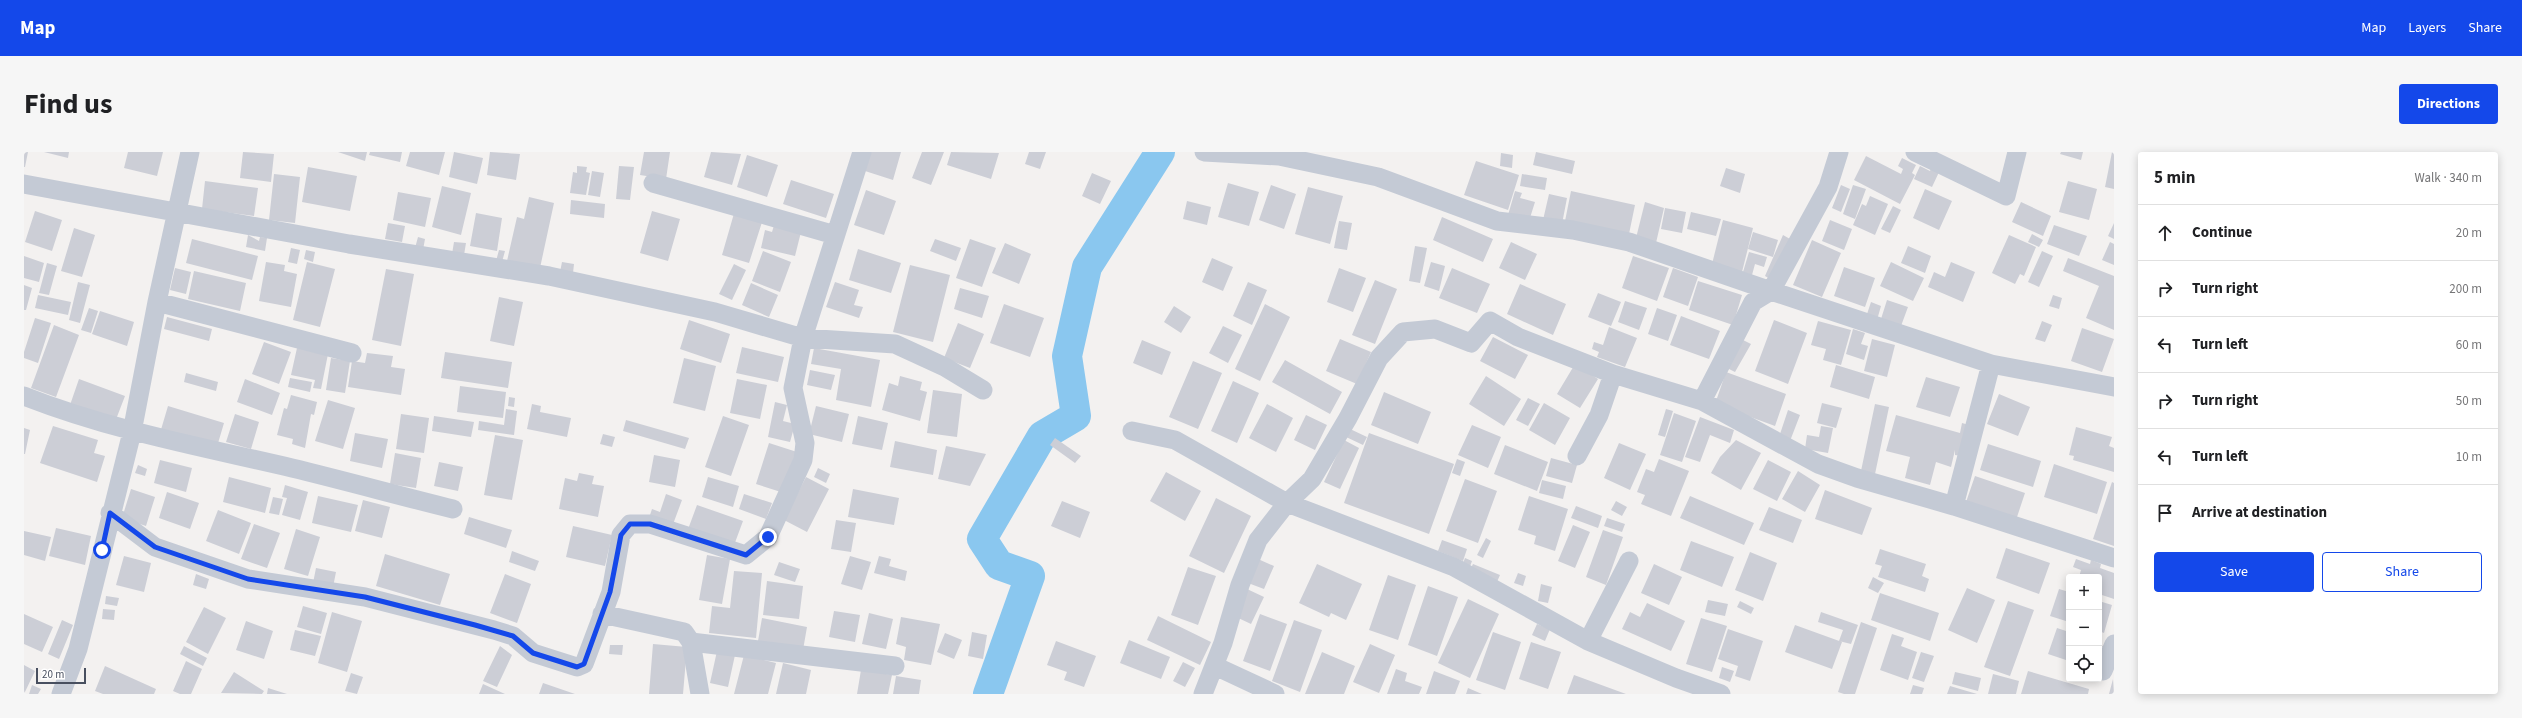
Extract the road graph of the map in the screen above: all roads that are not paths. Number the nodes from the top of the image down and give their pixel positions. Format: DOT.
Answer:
graph roads {
  1 [pos="190,152"];
  2 [pos="862,152"];
  3 [pos="1204,152"];
  4 [pos="1839,152"];
  5 [pos="1915,152"];
  6 [pos="2017,152"];
  7 [pos="653,183"];
  8 [pos="24,184"];
  9 [pos="176,212"];
  10 [pos="835,235"];
  11 [pos="1770,291"];
  12 [pos="157,302"];
  13 [pos="803,338"];
  14 [pos="352,353"];
  15 [pos="1990,364"];
  16 [pos="1613,374"];
  17 [pos="2114,387"];
  18 [pos="983,390"];
  19 [pos="24,396"];
  20 [pos="1702,401"];
  21 [pos="1132,431"];
  22 [pos="132,432"];
  23 [pos="1577,456"];
  24 [pos="1287,503"];
  25 [pos="1954,506"];
  26 [pos="454,510"];
  27 [pos="110,513"];
  28 [pos="2114,558"];
  29 [pos="1629,561"];
  30 [pos="602,614"];
  31 [pos="1588,641"];
  32 [pos="691,642"];
  33 [pos="2114,644"];
  34 [pos="894,666"];
  35 [pos="1215,666"];
  36 [pos="2103,670"];
  37 [pos="61,694"];
  38 [pos="700,694"];
  39 [pos="1203,694"];
  40 [pos="1275,694"];
  41 [pos="1721,694"];
  1 -- 9 [label="street"];
  2 -- 10 [label="street"];
  3 -- 11 [label="street"];
  4 -- 11 [label="street"];
  5 -- 6 [label="street"];
  7 -- 10 [label="street"];
  8 -- 9 [label="street"];
  9 -- 12 [label="street"];
  9 -- 13 [label="street"];
  10 -- 13 [label="street"];
  11 -- 15 [label="street"];
  11 -- 20 [label="street"];
  12 -- 14 [label="street"];
  12 -- 22 [label="street"];
  13 -- 18 [label="street"];
  13 -- 30 [label="street"];
  15 -- 17 [label="street"];
  15 -- 25 [label="street"];
  16 -- 20 [label="street"];
  16 -- 23 [label="street"];
  16 -- 24 [label="street"];
  19 -- 22 [label="street"];
  20 -- 25 [label="street"];
  21 -- 24 [label="street"];
  22 -- 26 [label="street"];
  22 -- 27 [label="street"];
  24 -- 31 [label="street"];
  24 -- 35 [label="street"];
  25 -- 28 [label="street"];
  27 -- 30 [label="street"];
  27 -- 37 [label="street"];
  29 -- 31 [label="street"];
  30 -- 32 [label="street"];
  31 -- 41 [label="street"];
  32 -- 34 [label="street"];
  32 -- 38 [label="street"];
  33 -- 36 [label="street"];
  35 -- 39 [label="street"];
  35 -- 40 [label="street"];
}
